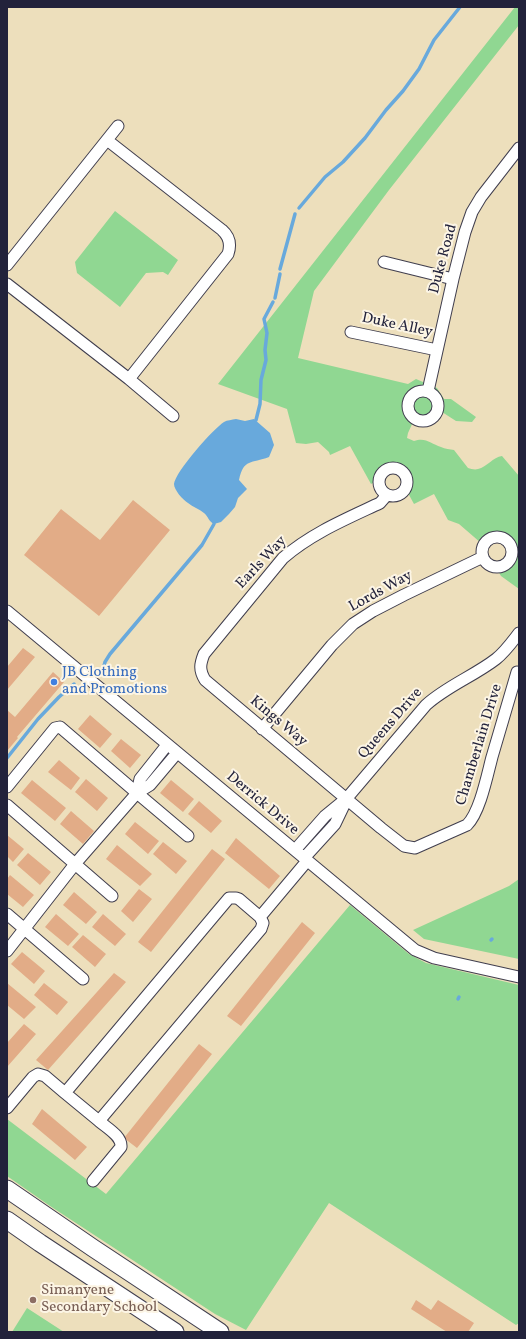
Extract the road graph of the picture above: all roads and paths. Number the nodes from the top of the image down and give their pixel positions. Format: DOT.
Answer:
graph roads {
  1 [pos="118,126"];
  2 [pos="106,140"];
  3 [pos="519,148"];
  4 [pos="384,262"];
  5 [pos="8,263"];
  6 [pos="453,279"];
  7 [pos="7,284"];
  8 [pos="351,332"];
  9 [pos="437,350"];
  10 [pos="129,379"];
  11 [pos="428,391"];
  12 [pos="173,416"];
  13 [pos="387,495"];
  14 [pos="483,557"];
  15 [pos="7,611"];
  16 [pos="519,633"];
  17 [pos="200,663"];
  18 [pos="517,672"];
  19 [pos="262,729"];
  20 [pos="168,745"];
  21 [pos="177,753"];
  22 [pos="7,787"];
  23 [pos="137,794"];
  24 [pos="347,798"];
  25 [pos="7,805"];
  26 [pos="188,836"];
  27 [pos="295,850"];
  28 [pos="306,860"];
  29 [pos="75,864"];
  30 [pos="112,896"];
  31 [pos="7,914"];
  32 [pos="260,917"];
  33 [pos="24,928"];
  34 [pos="7,951"];
  35 [pos="519,977"];
  36 [pos="83,979"];
  37 [pos="64,1092"];
  38 [pos="7,1108"];
  39 [pos="99,1122"];
  40 [pos="93,1181"];
  41 [pos="7,1189"];
  42 [pos="7,1220"];
  43 [pos="175,1332"];
  44 [pos="220,1332"];
  1 -- 2 [label="street"];
  2 -- 5 [label="street"];
  2 -- 10 [label="street"];
  3 -- 6 [label="street, Duke Road"];
  4 -- 6 [label="street"];
  6 -- 9 [label="street, Duke Road"];
  7 -- 10 [label="street"];
  8 -- 9 [label="street, Duke Alley"];
  9 -- 11 [label="street, Duke Road"];
  10 -- 12 [label="street"];
  13 -- 17 [label="street, Earls Way"];
  14 -- 19 [label="street, Lords Way"];
  15 -- 20 [label="street, Derrick Drive"];
  16 -- 24 [label="street, Queens Drive"];
  17 -- 19 [label="street, Kings Way"];
  18 -- 24 [label="street, Chamberlain Drive"];
  19 -- 24 [label="street, Kings Way"];
  20 -- 21 [label="street, Derrick Drive"];
  20 -- 23 [label="street"];
  21 -- 23 [label="street"];
  21 -- 27 [label="street, Derrick Drive"];
  22 -- 23 [label="street"];
  23 -- 26 [label="street"];
  23 -- 29 [label="street"];
  24 -- 27 [label="street, Queens Drive"];
  24 -- 28 [label="street, Queens Drive"];
  25 -- 29 [label="street"];
  27 -- 28 [label="street, Derrick Drive"];
  28 -- 32 [label="street, Queens Drive"];
  28 -- 35 [label="street, Derrick Drive"];
  29 -- 30 [label="street"];
  29 -- 33 [label="street"];
  31 -- 33 [label="street"];
  32 -- 37 [label="street"];
  32 -- 39 [label="street"];
  33 -- 34 [label="street"];
  33 -- 36 [label="street"];
  37 -- 38 [label="street"];
  37 -- 39 [label="street"];
  39 -- 40 [label="street"];
  41 -- 44 [label="highway"];
  42 -- 43 [label="highway"];
}
